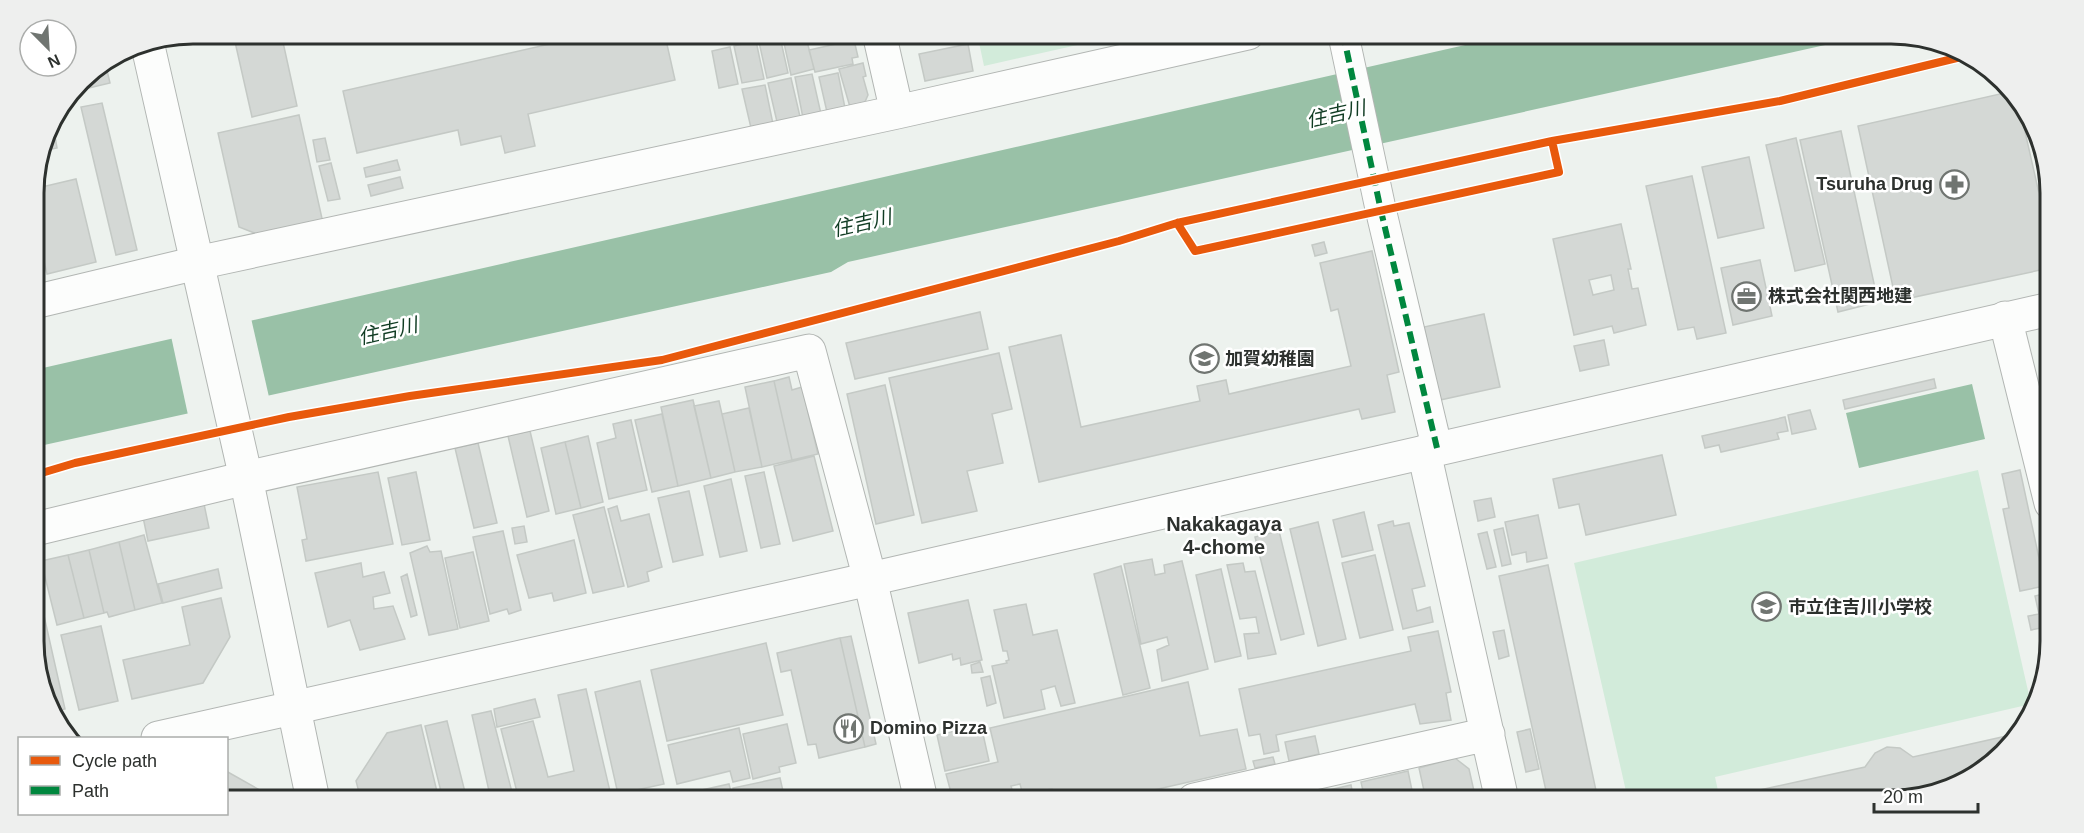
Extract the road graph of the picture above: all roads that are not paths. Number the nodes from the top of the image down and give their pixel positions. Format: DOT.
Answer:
graph roads {
  1 [pos="882,44"];
  2 [pos="1199,44"];
  3 [pos="1346,44"];
  4 [pos="149,51"];
  5 [pos="897,112"];
  6 [pos="200,273"];
  7 [pos="44,300"];
  8 [pos="2040,311"];
  9 [pos="2005,318"];
  10 [pos="1430,450"];
  11 [pos="2040,459"];
  12 [pos="243,468"];
  13 [pos="44,526"];
  14 [pos="870,579"];
  15 [pos="294,708"];
  16 [pos="1488,734"];
  17 [pos="163,737"];
  18 [pos="1241,789"];
  19 [pos="1500,789"];
  20 [pos="311,790"];
  21 [pos="919,790"];
  1 -- 5 [label="street"];
  2 -- 5 [label="street"];
  3 -- 10 [label="street"];
  4 -- 6 [label="street"];
  5 -- 6 [label="street"];
  6 -- 7 [label="street"];
  6 -- 12 [label="street"];
  8 -- 9 [label="street"];
  9 -- 10 [label="street"];
  9 -- 11 [label="street"];
  10 -- 14 [label="street"];
  10 -- 16 [label="street"];
  12 -- 13 [label="street"];
  12 -- 14 [label="street"];
  12 -- 15 [label="street"];
  14 -- 15 [label="street"];
  14 -- 21 [label="street"];
  15 -- 17 [label="street"];
  15 -- 20 [label="street"];
  16 -- 18 [label="street"];
  16 -- 19 [label="street"];
}
